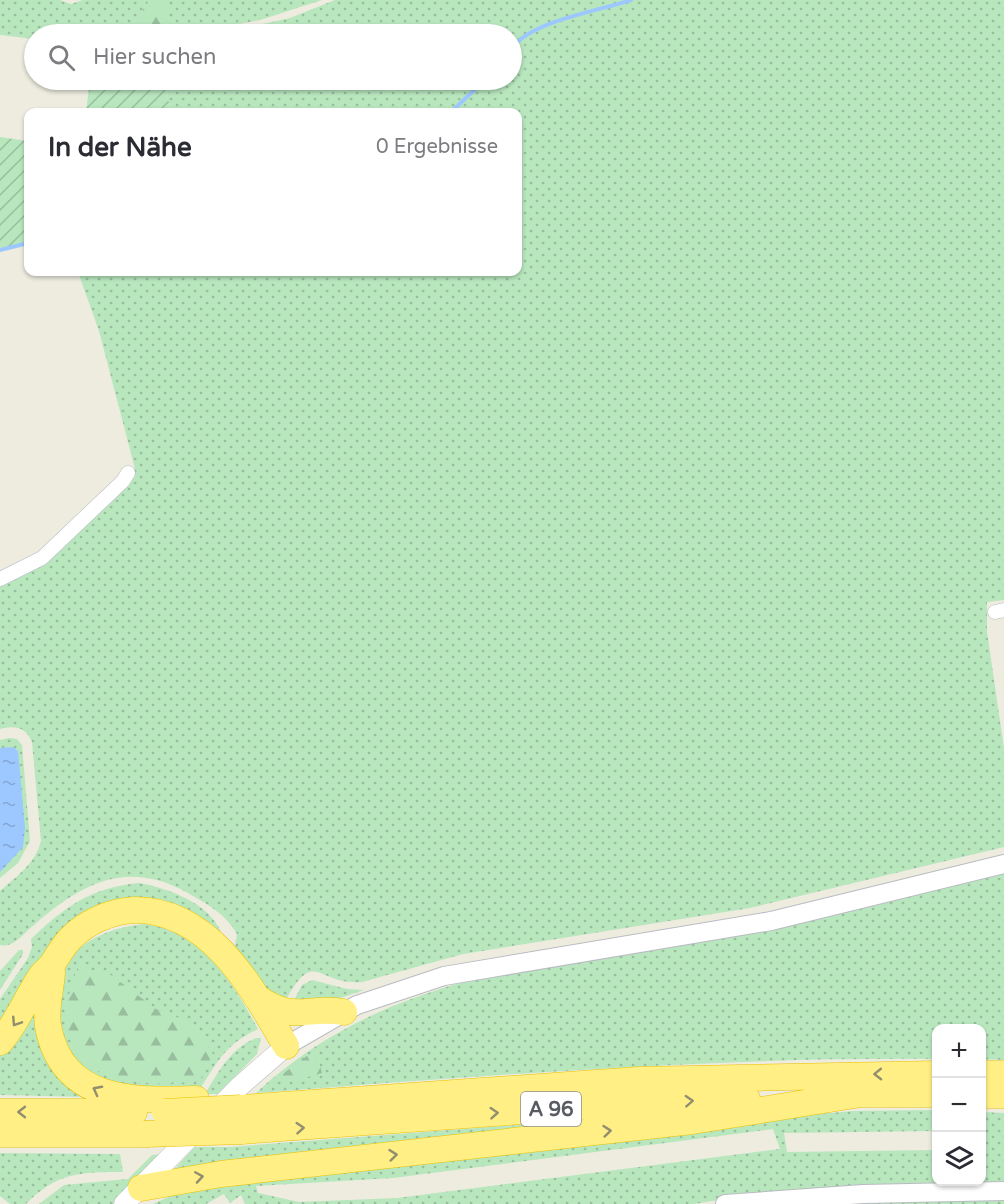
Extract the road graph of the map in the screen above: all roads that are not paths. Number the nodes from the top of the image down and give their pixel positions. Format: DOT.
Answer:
graph roads {
  1 [pos="128,473"];
  2 [pos="0,579"];
  3 [pos="1004,864"];
  4 [pos="52,966"];
  5 [pos="256,997"];
  6 [pos="344,1012"];
  7 [pos="0,1042"];
  8 [pos="286,1047"];
  9 [pos="932,1074"];
  10 [pos="986,1074"];
  11 [pos="1004,1074"];
  12 [pos="861,1094"];
  13 [pos="932,1094"];
  14 [pos="986,1095"];
  15 [pos="1004,1095"];
  16 [pos="170,1106"];
  17 [pos="0,1112"];
  18 [pos="248,1115"];
  19 [pos="0,1134"];
  20 [pos="1004,1191"];
  21 [pos="133,1199"];
  22 [pos="725,1204"];
  1 -- 2 [label="street"];
  3 -- 6 [label="street"];
  4 -- 5 [label="highway"];
  4 -- 7 [label="highway, one-way"];
  16 -- 4 [label="highway, one-way"];
  5 -- 6 [label="highway"];
  5 -- 8 [label="highway"];
  6 -- 8 [label="street"];
  8 -- 21 [label="main road"];
  9 -- 18 [label="highway, A 96, one-way"];
  10 -- 11 [label="highway"];
  12 -- 13 [label="highway, A 96"];
  18 -- 12 [label="highway, A 96, one-way"];
  21 -- 12 [label="highway, A 96, one-way"];
  14 -- 15 [label="highway"];
  16 -- 17 [label="highway, one-way"];
  16 -- 18 [label="highway"];
  18 -- 19 [label="highway, A 96, bridge"];
  20 -- 22 [label="street"];
}
